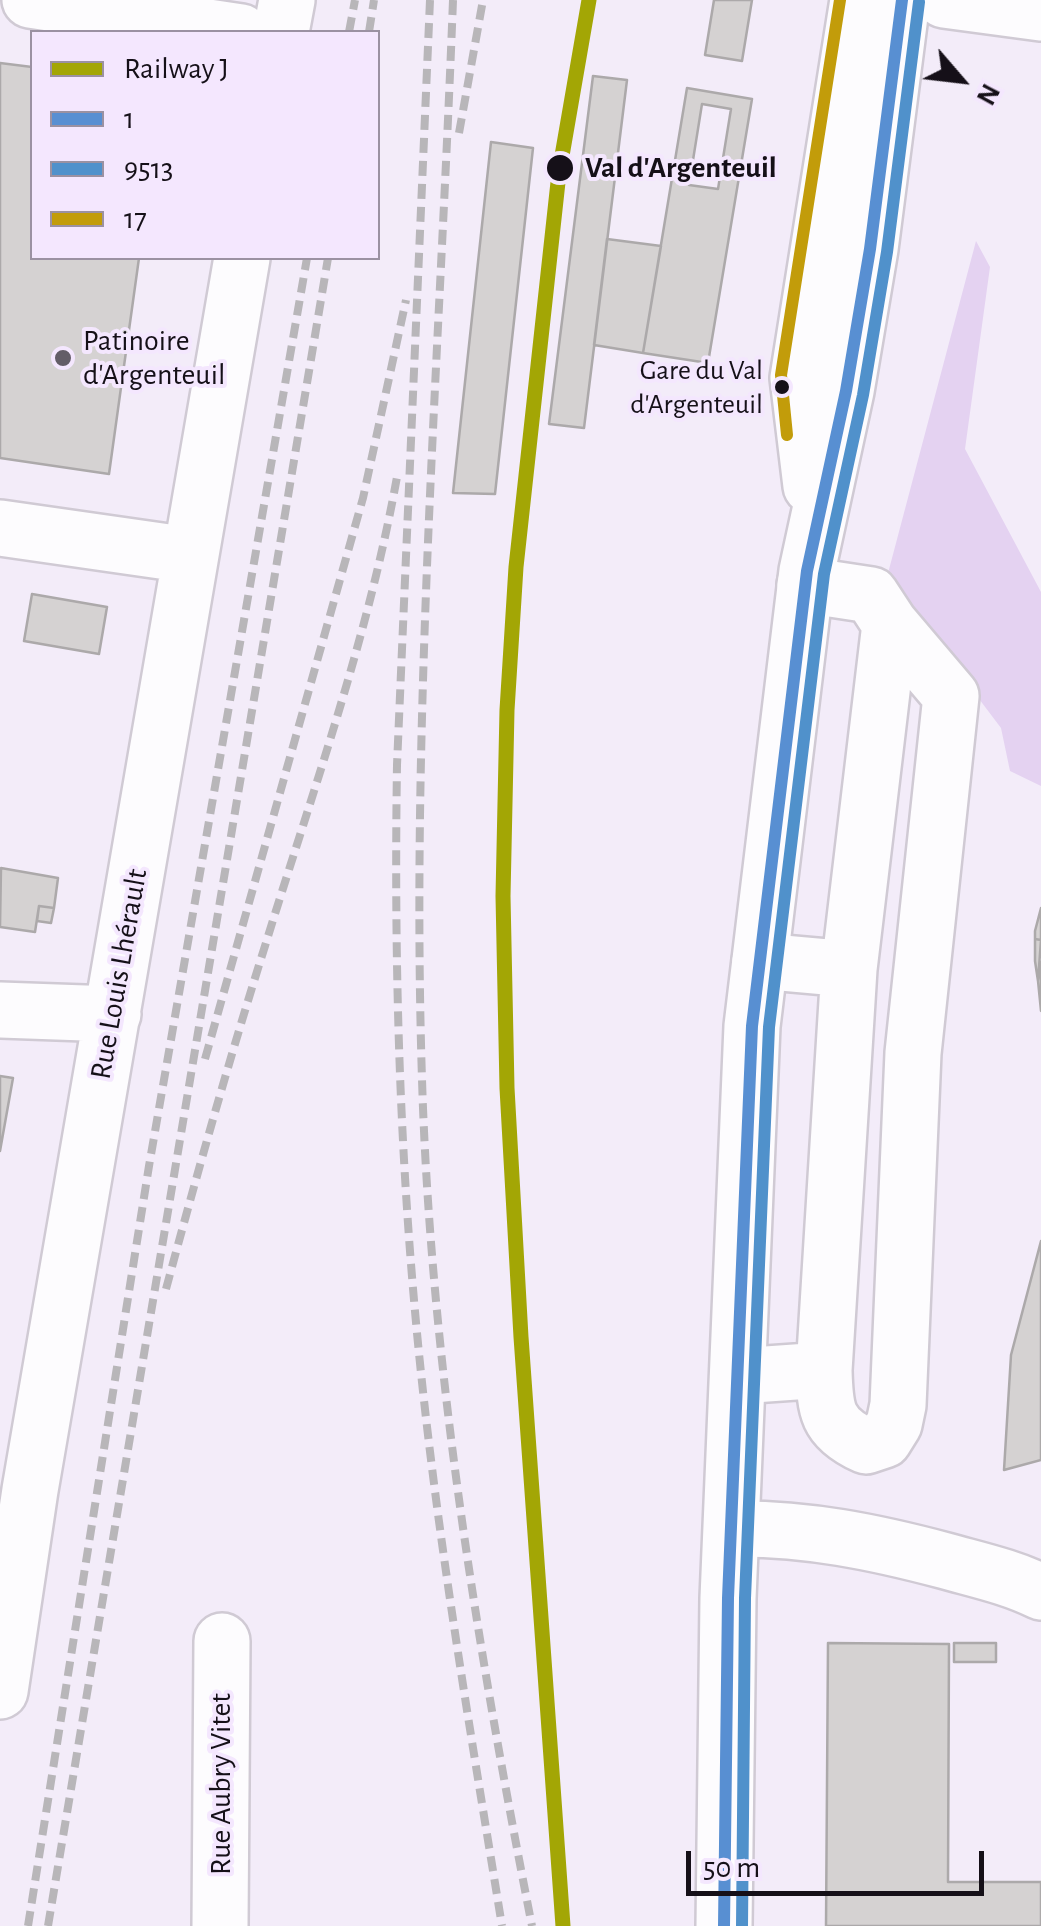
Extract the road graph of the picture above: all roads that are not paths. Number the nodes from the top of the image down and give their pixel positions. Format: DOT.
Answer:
graph roads {
  1 [pos="30,0"];
  2 [pos="287,0"];
  3 [pos="858,0"];
  4 [pos="902,0"];
  5 [pos="944,0"];
  6 [pos="1041,13"];
  7 [pos="228,30"];
  8 [pos="281,30"];
  9 [pos="242,260"];
  10 [pos="816,523"];
  11 [pos="0,528"];
  12 [pos="190,555"];
  13 [pos="805,585"];
  14 [pos="890,624"];
  15 [pos="760,961"];
  16 [pos="849,969"];
  17 [pos="0,1010"];
  18 [pos="113,1014"];
  19 [pos="824,1370"];
  20 [pos="738,1376"];
  21 [pos="15,1490"];
  22 [pos="733,1529"];
  23 [pos="1041,1592"];
  24 [pos="222,1642"];
  25 [pos="0,1691"];
  26 [pos="220,1926"];
  27 [pos="724,1926"];
  1 -- 7 [label="main road"];
  2 -- 8 [label="main road"];
  3 -- 10 [label="main road"];
  4 -- 10 [label="main road"];
  5 -- 6 [label="main road"];
  9 -- 12 [label="main road, Rue Louis Lhérault"];
  10 -- 13 [label="main road"];
  11 -- 12 [label="main road"];
  12 -- 18 [label="main road, Rue Louis Lhérault"];
  13 -- 14 [label="main road"];
  13 -- 15 [label="main road"];
  14 -- 16 [label="main road"];
  14 -- 19 [label="main road"];
  15 -- 16 [label="main road"];
  15 -- 20 [label="main road"];
  16 -- 19 [label="main road"];
  17 -- 18 [label="main road"];
  18 -- 21 [label="main road, Rue Louis Lhérault"];
  19 -- 20 [label="main road"];
  20 -- 22 [label="main road"];
  21 -- 25 [label="main road, Rue Louis Lhérault"];
  22 -- 23 [label="main road"];
  22 -- 27 [label="main road"];
  24 -- 26 [label="main road, Rue Aubry Vitet"];
}
